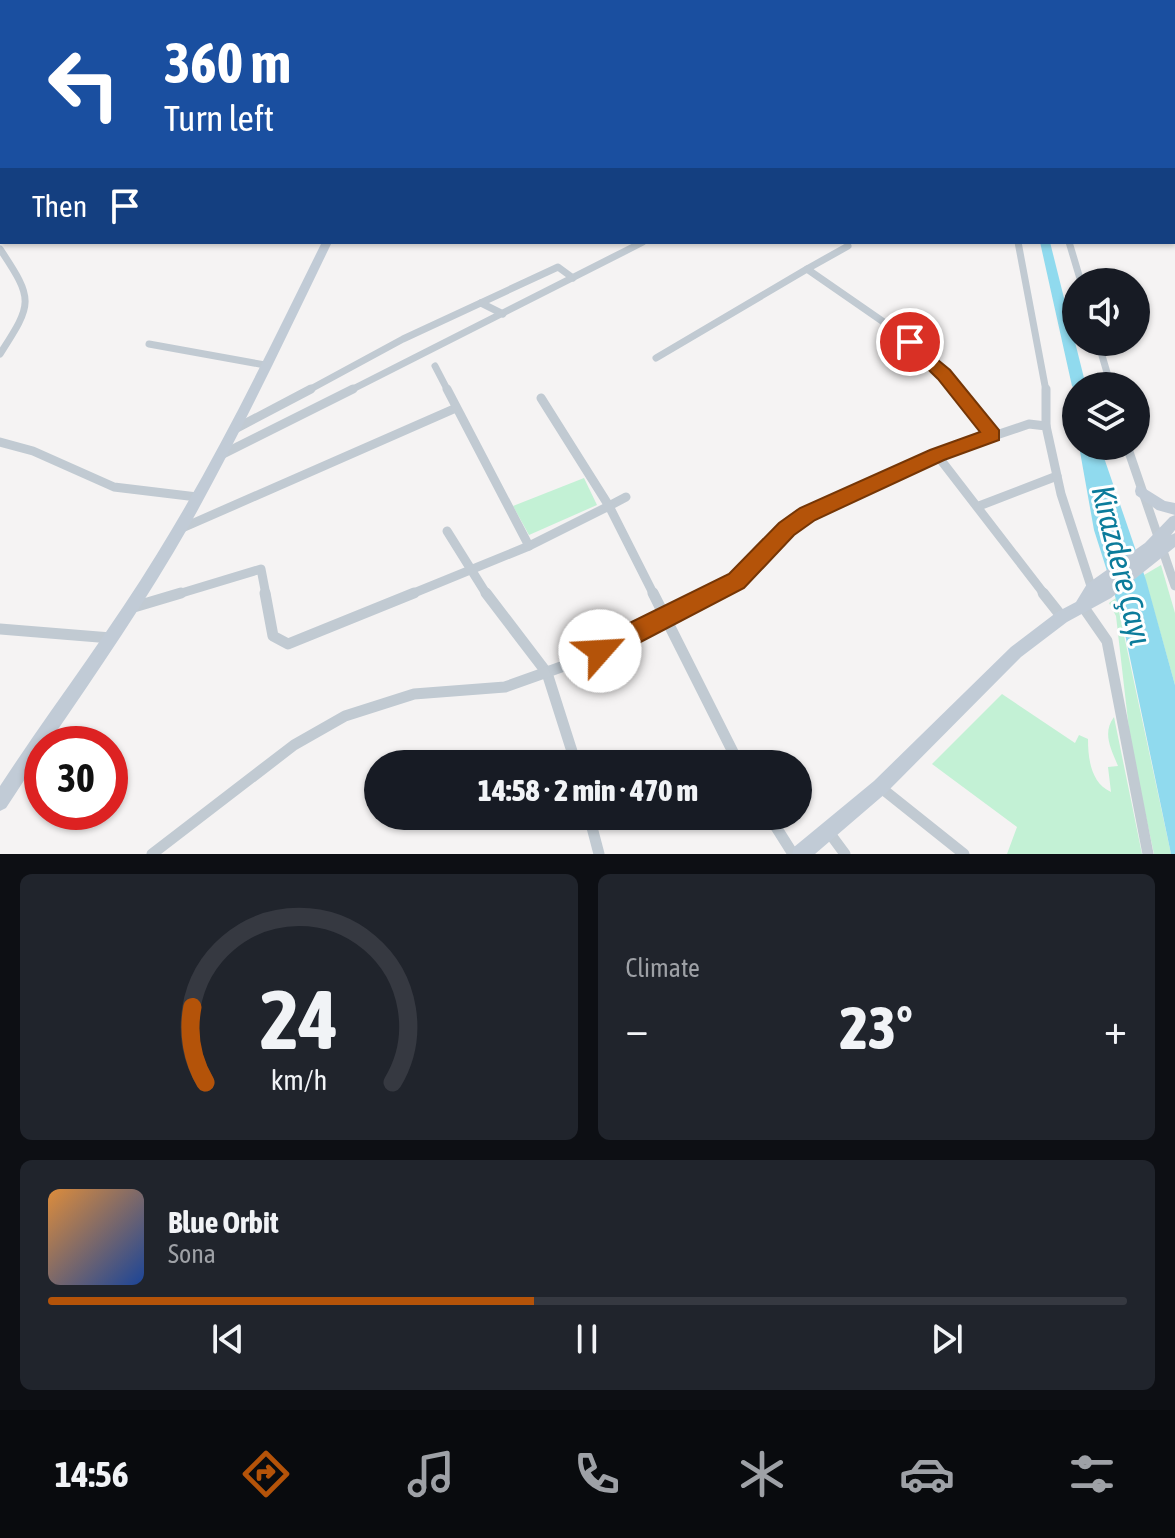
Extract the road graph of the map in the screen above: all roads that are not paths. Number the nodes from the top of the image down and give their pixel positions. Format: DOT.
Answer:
graph roads {
  1 [pos="326,244"];
  2 [pos="639,244"];
  3 [pos="1018,244"];
  4 [pos="1070,244"];
  5 [pos="848,246"];
  6 [pos="0,249"];
  7 [pos="10,265"];
  8 [pos="0,268"];
  9 [pos="1077,268"];
  10 [pos="807,269"];
  11 [pos="573,278"];
  12 [pos="481,303"];
  13 [pos="503,314"];
  14 [pos="149,344"];
  15 [pos="0,354"];
  16 [pos="656,358"];
  17 [pos="265,365"];
  18 [pos="435,366"];
  19 [pos="541,398"];
  20 [pos="456,408"];
  21 [pos="1046,426"];
  22 [pos="234,430"];
  23 [pos="992,435"];
  24 [pos="0,442"];
  25 [pos="220,455"];
  26 [pos="937,455"];
  27 [pos="1131,460"];
  28 [pos="1057,476"];
  29 [pos="1141,491"];
  30 [pos="197,497"];
  31 [pos="626,497"];
  32 [pos="609,506"];
  33 [pos="979,506"];
  34 [pos="1175,509"];
  35 [pos="1175,521"];
  36 [pos="180,529"];
  37 [pos="447,531"];
  38 [pos="1161,545"];
  39 [pos="529,546"];
  40 [pos="470,572"];
  41 [pos="1175,586"];
  42 [pos="1099,588"];
  43 [pos="1081,605"];
  44 [pos="132,607"];
  45 [pos="1062,617"];
  46 [pos="663,620"];
  47 [pos="0,629"];
  48 [pos="112,638"];
  49 [pos="547,673"];
  50 [pos="572,750"];
  51 [pos="732,750"];
  52 [pos="880,787"];
  53 [pos="0,802"];
  54 [pos="593,830"];
  55 [pos="778,830"];
  56 [pos="828,831"];
  57 [pos="152,854"];
  58 [pos="599,854"];
  59 [pos="793,854"];
  60 [pos="801,854"];
  61 [pos="845,854"];
  62 [pos="964,854"];
  63 [pos="1148,854"];
  1 -- 17 [label="main road"];
  2 -- 11 [label="street"];
  3 -- 21 [label="street"];
  4 -- 9 [label="street"];
  5 -- 10 [label="street"];
  6 -- 7 [label="street"];
  7 -- 8 [label="street"];
  7 -- 15 [label="street"];
  10 -- 16 [label="street"];
  10 -- 23 [label="street"];
  11 -- 12 [label="street"];
  11 -- 13 [label="street"];
  12 -- 13 [label="street"];
  12 -- 22 [label="street"];
  13 -- 25 [label="street"];
  14 -- 17 [label="street"];
  17 -- 22 [label="main road"];
  18 -- 20 [label="street"];
  19 -- 32 [label="street"];
  20 -- 36 [label="street"];
  20 -- 39 [label="street"];
  21 -- 23 [label="street"];
  21 -- 28 [label="street"];
  22 -- 25 [label="main road"];
  23 -- 26 [label="street"];
  24 -- 30 [label="street"];
  25 -- 30 [label="main road"];
  26 -- 33 [label="street"];
  26 -- 46 [label="street"];
  27 -- 29 [label="street"];
  28 -- 33 [label="street"];
  28 -- 42 [label="street"];
  29 -- 34 [label="main road"];
  29 -- 38 [label="street"];
  30 -- 36 [label="main road"];
  31 -- 32 [label="street"];
  32 -- 39 [label="street"];
  32 -- 46 [label="street"];
  33 -- 45 [label="street"];
  35 -- 38 [label="main road"];
  36 -- 44 [label="main road"];
  37 -- 40 [label="street"];
  38 -- 41 [label="street"];
  38 -- 42 [label="main road"];
  39 -- 40 [label="street"];
  40 -- 44 [label="street"];
  40 -- 49 [label="street"];
  42 -- 43 [label="main road"];
  43 -- 45 [label="main road"];
  43 -- 63 [label="street"];
  44 -- 48 [label="main road"];
  45 -- 52 [label="main road"];
  46 -- 49 [label="street"];
  46 -- 51 [label="street"];
  47 -- 48 [label="street"];
  48 -- 53 [label="main road"];
  49 -- 50 [label="street"];
  49 -- 57 [label="street"];
  52 -- 56 [label="main road"];
  52 -- 62 [label="street"];
  54 -- 58 [label="street"];
  55 -- 59 [label="street"];
  56 -- 60 [label="main road"];
  56 -- 61 [label="street"];
}
